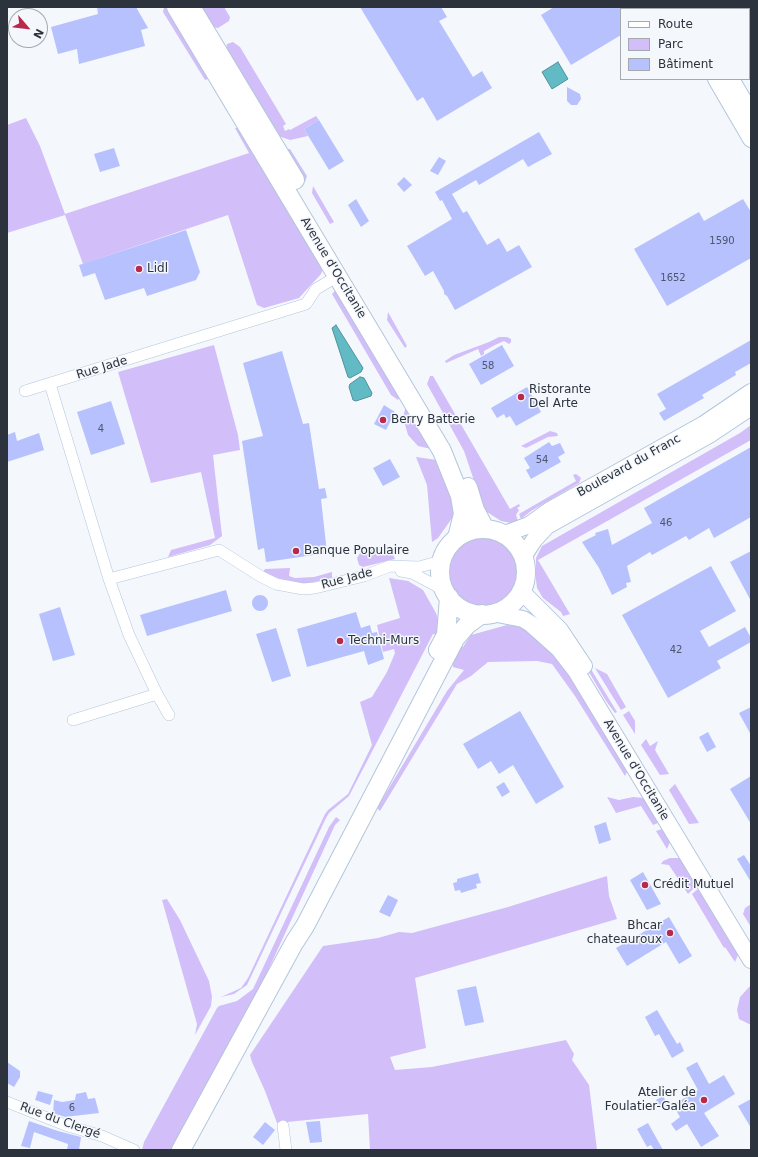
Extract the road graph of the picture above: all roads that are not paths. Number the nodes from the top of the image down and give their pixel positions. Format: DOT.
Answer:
graph roads {
  1 [pos="176,7"];
  2 [pos="191,7"];
  3 [pos="717,80"];
  4 [pos="732,80"];
  5 [pos="751,113"];
  6 [pos="751,139"];
  7 [pos="338,276"];
  8 [pos="50,384"];
  9 [pos="25,391"];
  10 [pos="751,392"];
  11 [pos="751,406"];
  12 [pos="485,529"];
  13 [pos="505,534"];
  14 [pos="457,538"];
  15 [pos="523,557"];
  16 [pos="441,561"];
  17 [pos="383,570"];
  18 [pos="109,579"];
  19 [pos="521,591"];
  20 [pos="446,594"];
  21 [pos="487,614"];
  22 [pos="157,694"];
  23 [pos="169,715"];
  24 [pos="73,720"];
  25 [pos="294,943"];
  26 [pos="751,945"];
  27 [pos="751,960"];
  28 [pos="7,1102"];
  29 [pos="283,1126"];
  30 [pos="134,1150"];
  31 [pos="181,1150"];
  32 [pos="286,1150"];
  1 -- 7 [label="main road, Avenue d'Occitanie"];
  2 -- 12 [label="main road, Avenue d'Occitanie"];
  3 -- 6 [label="main road"];
  4 -- 5 [label="main road"];
  7 -- 8 [label="street, Rue Jade"];
  7 -- 14 [label="main road, Avenue d'Occitanie"];
  8 -- 9 [label="street, Rue Jade"];
  8 -- 18 [label="street"];
  10 -- 13 [label="main road, Boulevard du Franc"];
  11 -- 15 [label="main road, Boulevard du Franc"];
  12 -- 13 [label="main road"];
  12 -- 14 [label="main road"];
  13 -- 15 [label="main road"];
  14 -- 16 [label="main road"];
  15 -- 19 [label="main road"];
  16 -- 17 [label="street, Rue Jade"];
  16 -- 20 [label="main road"];
  17 -- 18 [label="street, Rue Jade"];
  17 -- 20 [label="street, Rue Jade"];
  18 -- 22 [label="street"];
  19 -- 21 [label="main road"];
  19 -- 26 [label="main road, Avenue d'Occitanie"];
  20 -- 21 [label="main road"];
  20 -- 25 [label="main road"];
  21 -- 25 [label="main road"];
  21 -- 27 [label="main road, Avenue d'Occitanie"];
  22 -- 23 [label="street"];
  22 -- 24 [label="street"];
  25 -- 31 [label="main road"];
  28 -- 30 [label="street, Rue du Clergé"];
  29 -- 32 [label="street"];
}
